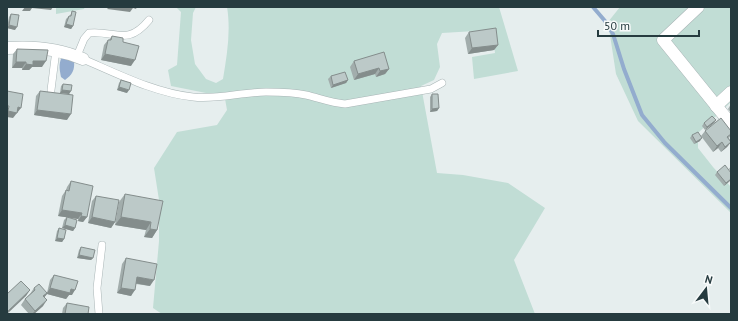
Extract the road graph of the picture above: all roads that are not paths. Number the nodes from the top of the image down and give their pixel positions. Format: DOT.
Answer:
graph roads {
  1 [pos="698,7"];
  2 [pos="149,20"];
  3 [pos="7,48"];
  4 [pos="56,50"];
  5 [pos="80,57"];
  6 [pos="442,83"];
  7 [pos="51,90"];
  8 [pos="731,92"];
  9 [pos="716,106"];
  10 [pos="731,124"];
  11 [pos="102,245"];
  12 [pos="99,314"];
  1 -- 9 [label="street"];
  2 -- 5 [label="lane"];
  3 -- 4 [label="street"];
  4 -- 5 [label="street"];
  4 -- 7 [label="lane"];
  5 -- 6 [label="lane"];
  8 -- 9 [label="street"];
  9 -- 10 [label="street"];
  11 -- 12 [label="lane"];
}
